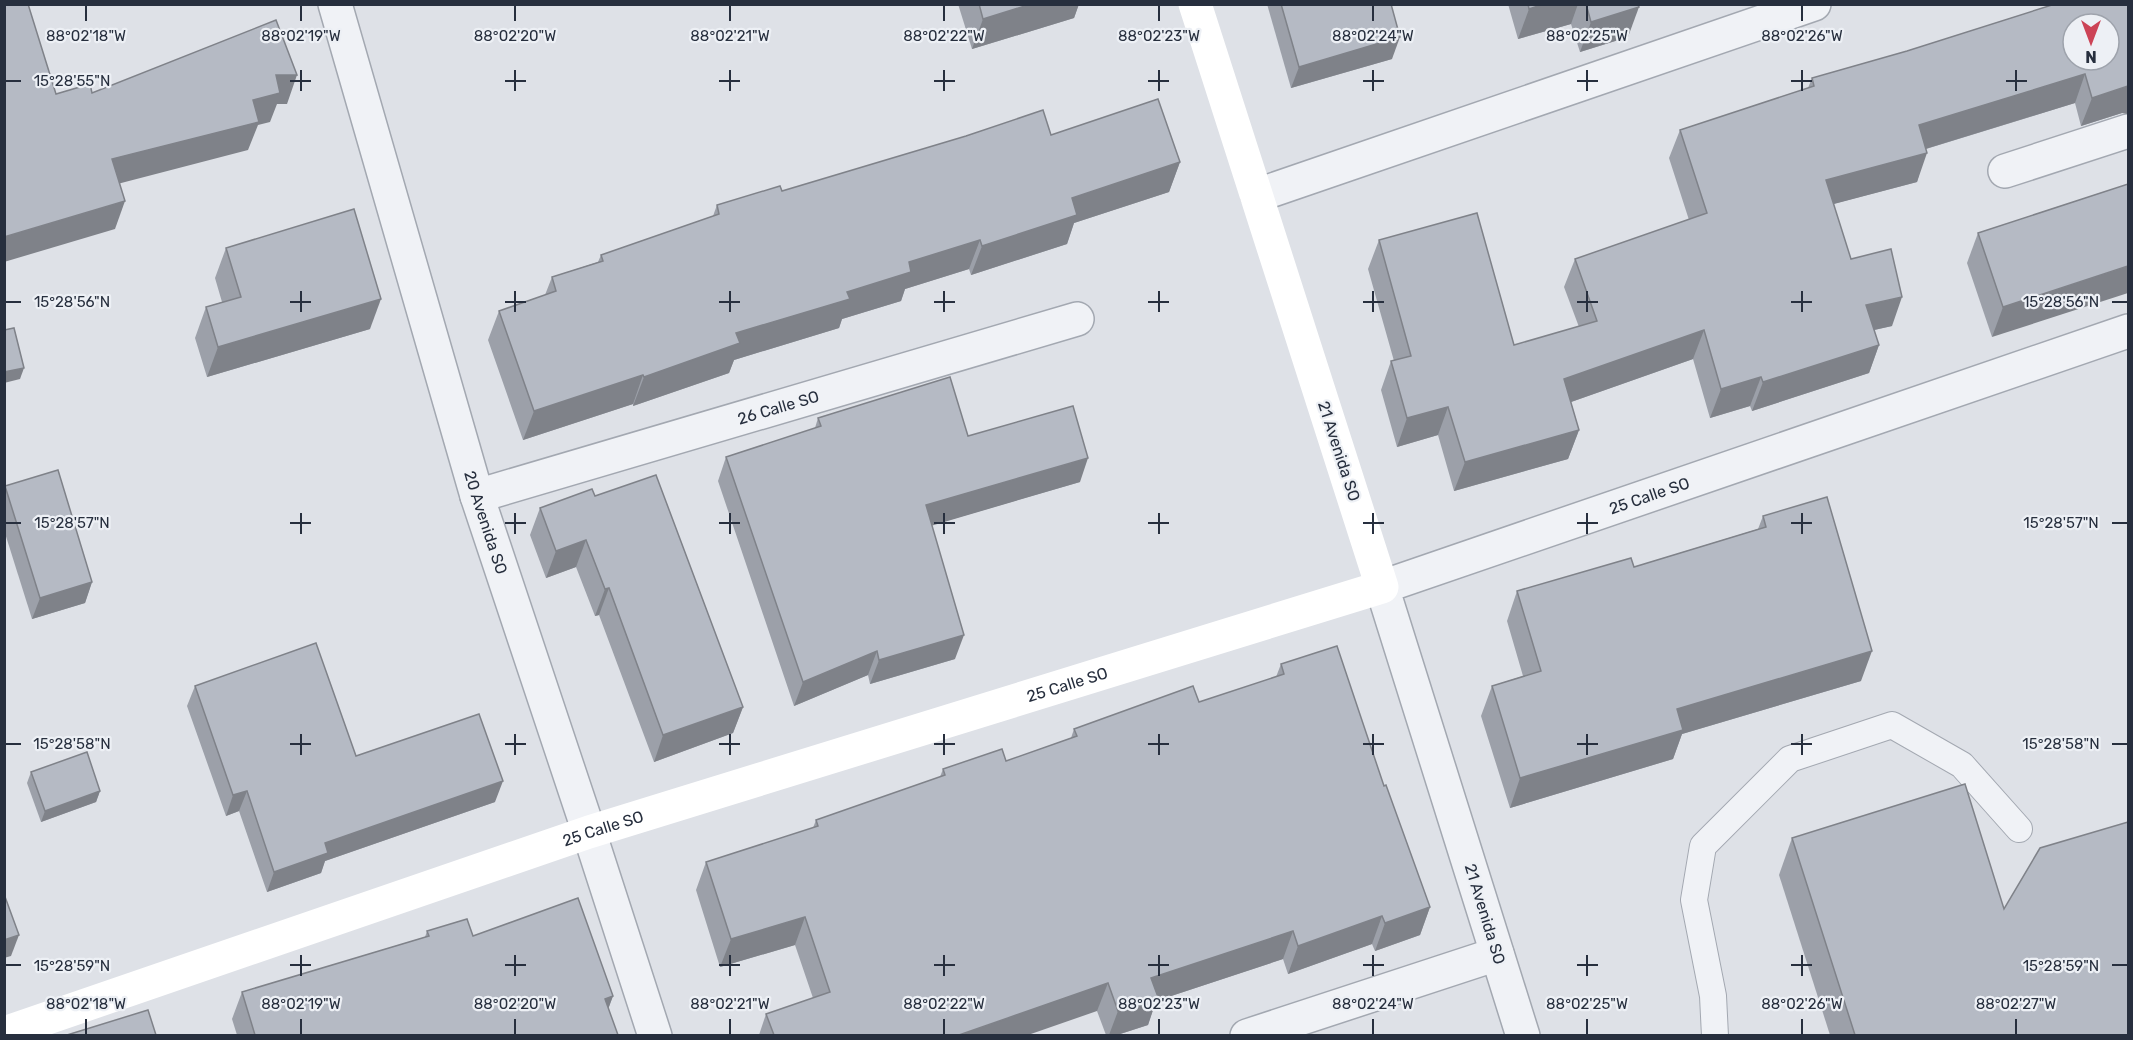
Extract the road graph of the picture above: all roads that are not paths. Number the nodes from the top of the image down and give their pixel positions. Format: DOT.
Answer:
graph roads {
  1 [pos="335,4"];
  2 [pos="1195,4"];
  3 [pos="1814,4"];
  4 [pos="2128,131"];
  5 [pos="2005,171"];
  6 [pos="1258,195"];
  7 [pos="1077,319"];
  8 [pos="2128,332"];
  9 [pos="477,496"];
  10 [pos="1382,587"];
  11 [pos="2019,829"];
  12 [pos="590,832"];
  13 [pos="1497,954"];
  14 [pos="4,1033"];
  15 [pos="655,1035"];
  16 [pos="1247,1035"];
  17 [pos="1523,1035"];
  18 [pos="1715,1035"];
  1 -- 9 [label="street, 20 Avenida SO"];
  2 -- 6 [label="street, 21 Avenida SO"];
  3 -- 6 [label="street"];
  4 -- 5 [label="street"];
  6 -- 10 [label="street, 21 Avenida SO"];
  7 -- 9 [label="street, 26 Calle SO"];
  8 -- 10 [label="street, 25 Calle SO"];
  9 -- 12 [label="street, 20 Avenida SO"];
  10 -- 12 [label="street, 25 Calle SO"];
  10 -- 13 [label="street, 21 Avenida SO"];
  11 -- 18 [label="lane"];
  12 -- 14 [label="street, 25 Calle SO"];
  12 -- 15 [label="street, 20 Avenida SO"];
  13 -- 16 [label="street"];
  13 -- 17 [label="street, 21 Avenida SO"];
}
